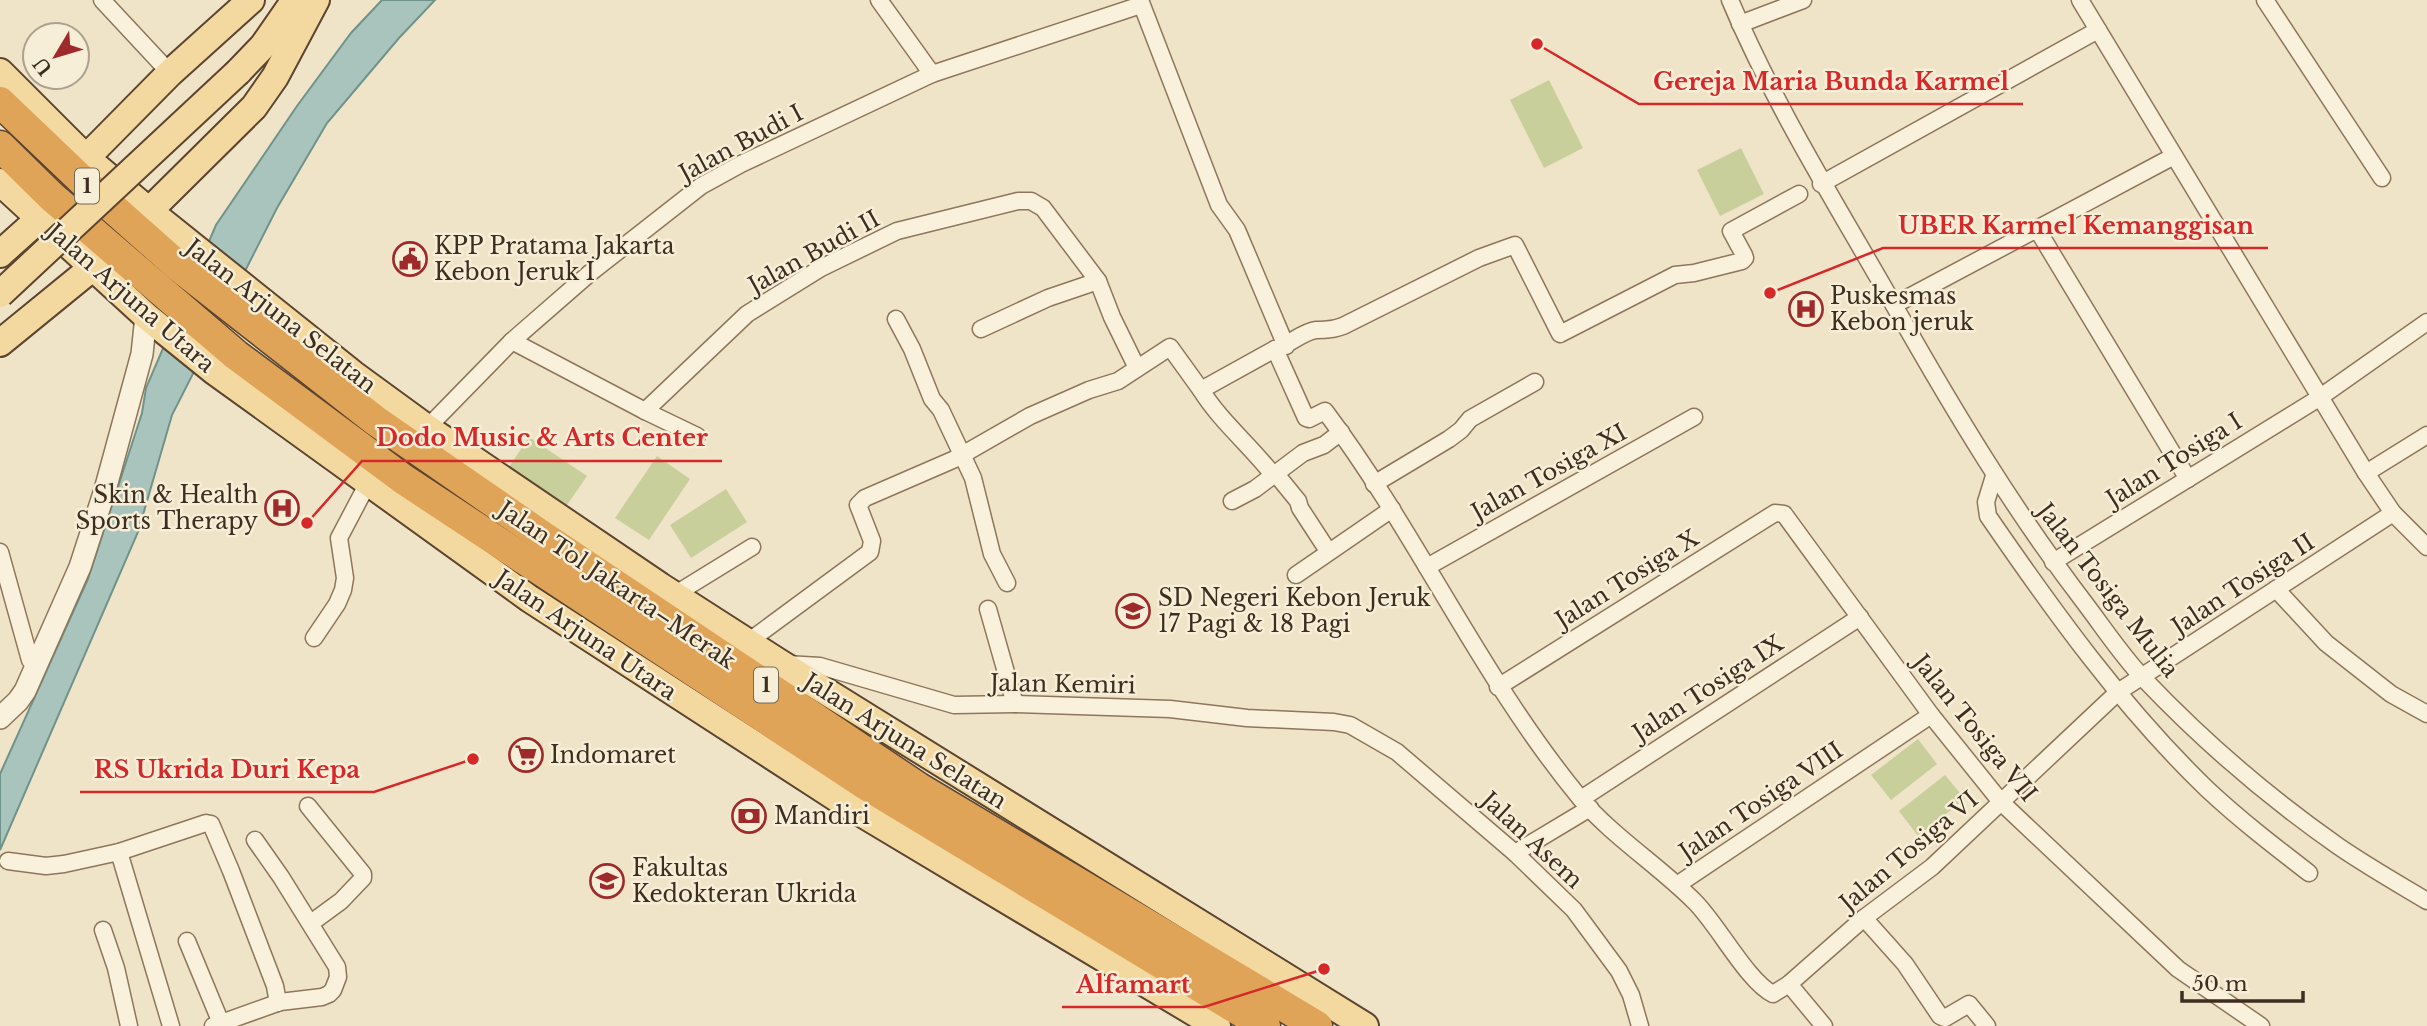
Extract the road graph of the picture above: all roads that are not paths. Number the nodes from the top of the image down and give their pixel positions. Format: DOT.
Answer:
graph roads {
  1 [pos="102,0"];
  2 [pos="251,0"];
  3 [pos="280,0"];
  4 [pos="295,0"];
  5 [pos="316,0"];
  6 [pos="879,0"];
  7 [pos="1730,0"];
  8 [pos="1803,0"];
  9 [pos="2080,0"];
  10 [pos="2265,0"];
  11 [pos="1142,2"];
  12 [pos="1740,23"];
  13 [pos="2098,30"];
  14 [pos="244,66"];
  15 [pos="0,72"];
  16 [pos="170,73"];
  17 [pos="932,74"];
  18 [pos="0,102"];
  19 [pos="0,146"];
  20 [pos="2174,156"];
  21 [pos="86,158"];
  22 [pos="2382,178"];
  23 [pos="0,182"];
  24 [pos="1821,184"];
  25 [pos="1799,194"];
  26 [pos="149,211"];
  27 [pos="39,219"];
  28 [pos="2037,229"];
  29 [pos="0,254"];
  30 [pos="185,256"];
  31 [pos="92,268"];
  32 [pos="1098,281"];
  33 [pos="0,294"];
  34 [pos="243,303"];
  35 [pos="1894,305"];
  36 [pos="155,311"];
  37 [pos="896,319"];
  38 [pos="2427,322"];
  39 [pos="981,329"];
  40 [pos="512,341"];
  41 [pos="0,343"];
  42 [pos="1280,348"];
  43 [pos="225,363"];
  44 [pos="1137,368"];
  45 [pos="1535,383"];
  46 [pos="1201,390"];
  47 [pos="2319,398"];
  48 [pos="645,411"];
  49 [pos="1694,417"];
  50 [pos="427,428"];
  51 [pos="1341,432"];
  52 [pos="2427,435"];
  53 [pos="697,436"];
  54 [pos="961,455"];
  55 [pos="2366,473"];
  56 [pos="1275,475"];
  57 [pos="1994,477"];
  58 [pos="2188,479"];
  59 [pos="369,483"];
  60 [pos="1374,484"];
  61 [pos="1232,501"];
  62 [pos="1392,509"];
  63 [pos="1780,512"];
  64 [pos="2393,513"];
  65 [pos="752,547"];
  66 [pos="2427,547"];
  67 [pos="1328,551"];
  68 [pos="0,552"];
  69 [pos="2053,562"];
  70 [pos="1427,567"];
  71 [pos="1296,575"];
  72 [pos="1007,583"];
  73 [pos="2276,589"];
  74 [pos="674,595"];
  75 [pos="988,610"];
  76 [pos="1860,617"];
  77 [pos="314,638"];
  78 [pos="748,642"];
  79 [pos="780,663"];
  80 [pos="37,665"];
  81 [pos="2141,677"];
  82 [pos="1498,687"];
  83 [pos="2118,692"];
  84 [pos="1015,704"];
  85 [pos="2427,714"];
  86 [pos="1931,715"];
  87 [pos="0,718"];
  88 [pos="1350,725"];
  89 [pos="2001,802"];
  90 [pos="1586,804"];
  91 [pos="308,806"];
  92 [pos="255,840"];
  93 [pos="119,852"];
  94 [pos="1515,853"];
  95 [pos="8,861"];
  96 [pos="2309,873"];
  97 [pos="1677,885"];
  98 [pos="2427,901"];
  99 [pos="1864,918"];
  100 [pos="311,923"];
  101 [pos="103,930"];
  102 [pos="187,941"];
  103 [pos="1789,984"];
  104 [pos="278,1003"];
  105 [pos="261,1010"];
  106 [pos="217,1025"];
  107 [pos="129,1026"];
  108 [pos="171,1026"];
  109 [pos="265,1026"];
  110 [pos="1216,1026"];
  111 [pos="1265,1026"];
  112 [pos="1317,1026"];
  113 [pos="1365,1026"];
  114 [pos="1640,1026"];
  115 [pos="1824,1026"];
  116 [pos="1987,1026"];
  117 [pos="2261,1026"];
  1 -- 16 [label="street"];
  2 -- 16 [label="main road"];
  3 -- 14 [label="main road"];
  4 -- 14 [label="main road"];
  5 -- 26 [label="main road"];
  6 -- 17 [label="street"];
  7 -- 12 [label="street, Jalan Tosiga Mulia"];
  8 -- 12 [label="street"];
  9 -- 13 [label="street"];
  10 -- 22 [label="street"];
  11 -- 17 [label="street, Jalan Budi I"];
  11 -- 42 [label="street"];
  12 -- 24 [label="street, Jalan Tosiga Mulia"];
  13 -- 20 [label="street"];
  13 -- 24 [label="street"];
  14 -- 33 [label="main road, bridge"];
  15 -- 21 [label="main road, Jalan Arjuna Selatan"];
  16 -- 21 [label="main road"];
  17 -- 40 [label="street, Jalan Budi I"];
  18 -- 30 [label="highway, Jalan Tol Jakarta–Merak / 1"];
  19 -- 36 [label="highway, Jalan Tol Jakarta–Merak / 1"];
  20 -- 28 [label="street"];
  20 -- 47 [label="street"];
  21 -- 26 [label="main road, Jalan Arjuna Selatan"];
  23 -- 27 [label="main road, Jalan Arjuna Utara"];
  24 -- 35 [label="street, Jalan Tosiga Mulia"];
  25 -- 42 [label="street"];
  26 -- 30 [label="main road, Jalan Arjuna Selatan"];
  27 -- 29 [label="main road"];
  27 -- 31 [label="main road, Jalan Arjuna Utara"];
  28 -- 35 [label="street"];
  28 -- 58 [label="street"];
  30 -- 34 [label="highway, Jalan Tol Jakarta–Merak / 1"];
  31 -- 36 [label="main road, Jalan Arjuna Utara"];
  31 -- 41 [label="main road"];
  32 -- 39 [label="street"];
  32 -- 44 [label="street, Jalan Budi II"];
  32 -- 48 [label="street, Jalan Budi II"];
  34 -- 50 [label="main road, Jalan Arjuna Selatan"];
  34 -- 112 [label="highway, Jalan Tol Jakarta–Merak / 1"];
  35 -- 57 [label="street, Jalan Tosiga Mulia"];
  36 -- 43 [label="highway, Jalan Tol Jakarta–Merak / 1"];
  36 -- 80 [label="street"];
  37 -- 54 [label="street"];
  38 -- 47 [label="street, Jalan Tosiga I"];
  40 -- 48 [label="street"];
  40 -- 50 [label="street, Jalan Budi I"];
  42 -- 46 [label="street"];
  42 -- 51 [label="street"];
  43 -- 59 [label="main road, Jalan Arjuna Utara"];
  43 -- 111 [label="highway, Jalan Tol Jakarta–Merak / 1"];
  44 -- 46 [label="street"];
  44 -- 54 [label="street"];
  45 -- 60 [label="street"];
  46 -- 56 [label="street"];
  47 -- 55 [label="street"];
  47 -- 58 [label="street, Jalan Tosiga I"];
  48 -- 53 [label="street"];
  49 -- 70 [label="street, Jalan Tosiga XI"];
  50 -- 74 [label="main road, Jalan Arjuna Selatan"];
  51 -- 56 [label="street"];
  51 -- 60 [label="street, Jalan Tosiga VIII"];
  52 -- 55 [label="street"];
  54 -- 72 [label="street"];
  54 -- 78 [label="street"];
  55 -- 64 [label="street"];
  56 -- 61 [label="street"];
  56 -- 67 [label="street"];
  57 -- 69 [label="street, Jalan Tosiga Mulia"];
  57 -- 83 [label="street"];
  58 -- 69 [label="street, Jalan Tosiga I"];
  59 -- 77 [label="street"];
  59 -- 110 [label="main road, Jalan Arjuna Utara"];
  60 -- 62 [label="street, Jalan Tosiga VIII"];
  62 -- 67 [label="street"];
  62 -- 70 [label="street, Jalan Tosiga VIII"];
  63 -- 76 [label="street, Jalan Tosiga VII"];
  63 -- 82 [label="street, Jalan Tosiga X"];
  64 -- 66 [label="street"];
  64 -- 73 [label="street, Jalan Tosiga II"];
  65 -- 74 [label="street"];
  67 -- 71 [label="street"];
  68 -- 80 [label="street"];
  69 -- 81 [label="street, Jalan Tosiga Mulia"];
  70 -- 82 [label="street, Jalan Tosiga VIII"];
  73 -- 81 [label="street, Jalan Tosiga II"];
  73 -- 85 [label="street"];
  74 -- 78 [label="main road, Jalan Arjuna Selatan"];
  75 -- 84 [label="street"];
  76 -- 86 [label="street, Jalan Tosiga VII"];
  76 -- 90 [label="street, Jalan Tosiga IX"];
  78 -- 79 [label="main road, Jalan Arjuna Selatan"];
  79 -- 84 [label="street, Jalan Kemiri"];
  79 -- 113 [label="main road, Jalan Arjuna Selatan"];
  80 -- 87 [label="street"];
  81 -- 83 [label="street, Jalan Tosiga II"];
  81 -- 98 [label="street, Jalan Tosiga Mulia"];
  82 -- 90 [label="street, Jalan Tosiga VIII"];
  83 -- 89 [label="street, Jalan Tosiga VI"];
  83 -- 96 [label="street"];
  84 -- 88 [label="street, Jalan Kemiri"];
  86 -- 89 [label="street, Jalan Tosiga VII"];
  86 -- 97 [label="street, Jalan Tosiga VIII"];
  88 -- 94 [label="street, Jalan Asem"];
  89 -- 99 [label="street, Jalan Tosiga VI"];
  89 -- 117 [label="street, Jalan Tosiga VII"];
  90 -- 94 [label="street, Jalan Tosiga IX"];
  90 -- 97 [label="street, Jalan Tosiga VIII"];
  91 -- 100 [label="street"];
  92 -- 100 [label="street"];
  93 -- 95 [label="street"];
  93 -- 104 [label="street"];
  93 -- 108 [label="street"];
  94 -- 114 [label="street, Jalan Asem"];
  97 -- 103 [label="street"];
  99 -- 103 [label="street, Jalan Tosiga VI"];
  99 -- 116 [label="street"];
  100 -- 104 [label="street"];
  101 -- 107 [label="street"];
  102 -- 106 [label="street"];
  103 -- 115 [label="street"];
  104 -- 105 [label="street"];
  105 -- 106 [label="street"];
  105 -- 109 [label="street"];
}
